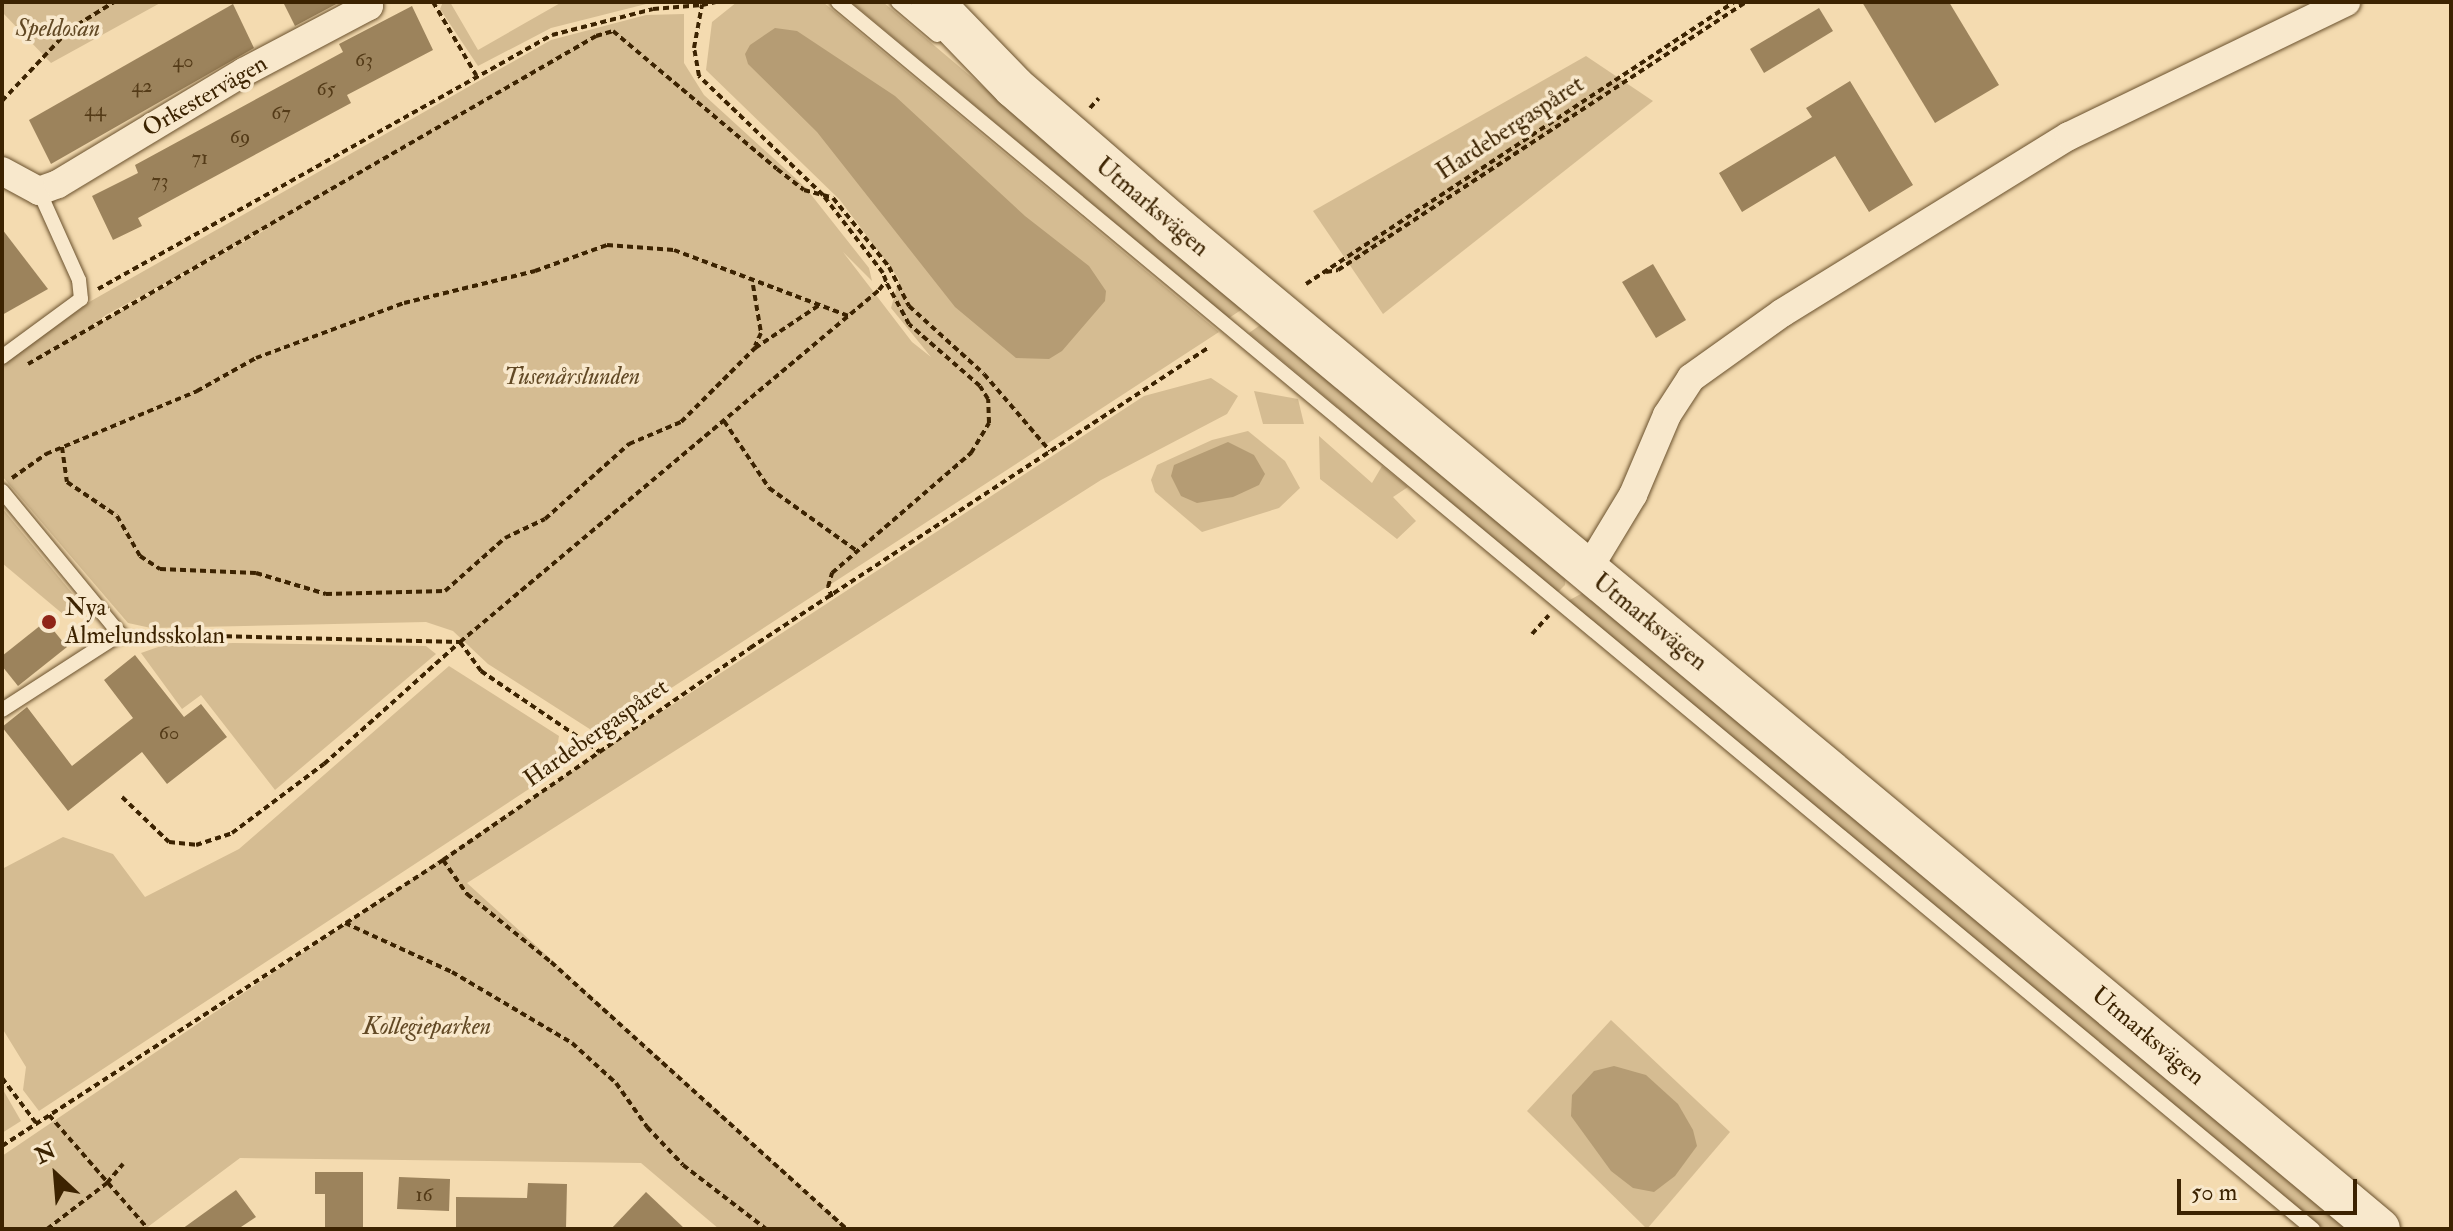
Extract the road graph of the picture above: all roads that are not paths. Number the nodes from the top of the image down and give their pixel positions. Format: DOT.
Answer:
graph roads {
  1 [pos="367,2"];
  2 [pos="838,2"];
  3 [pos="898,2"];
  4 [pos="932,2"];
  5 [pos="2346,2"];
  6 [pos="1014,87"];
  7 [pos="2,171"];
  8 [pos="39,191"];
  9 [pos="2,357"];
  10 [pos="2,490"];
  11 [pos="1587,571"];
  12 [pos="2,710"];
  13 [pos="2313,1229"];
  14 [pos="2379,1229"];
  1 -- 8 [label="street, Orkestervägen"];
  2 -- 13 [label="lane"];
  3 -- 6 [label="lane"];
  4 -- 6 [label="main road, Utmarksvägen"];
  5 -- 11 [label="street"];
  6 -- 11 [label="main road, Utmarksvägen"];
  7 -- 8 [label="street"];
  8 -- 9 [label="lane"];
  10 -- 12 [label="lane"];
  11 -- 14 [label="main road, Utmarksvägen"];
}
